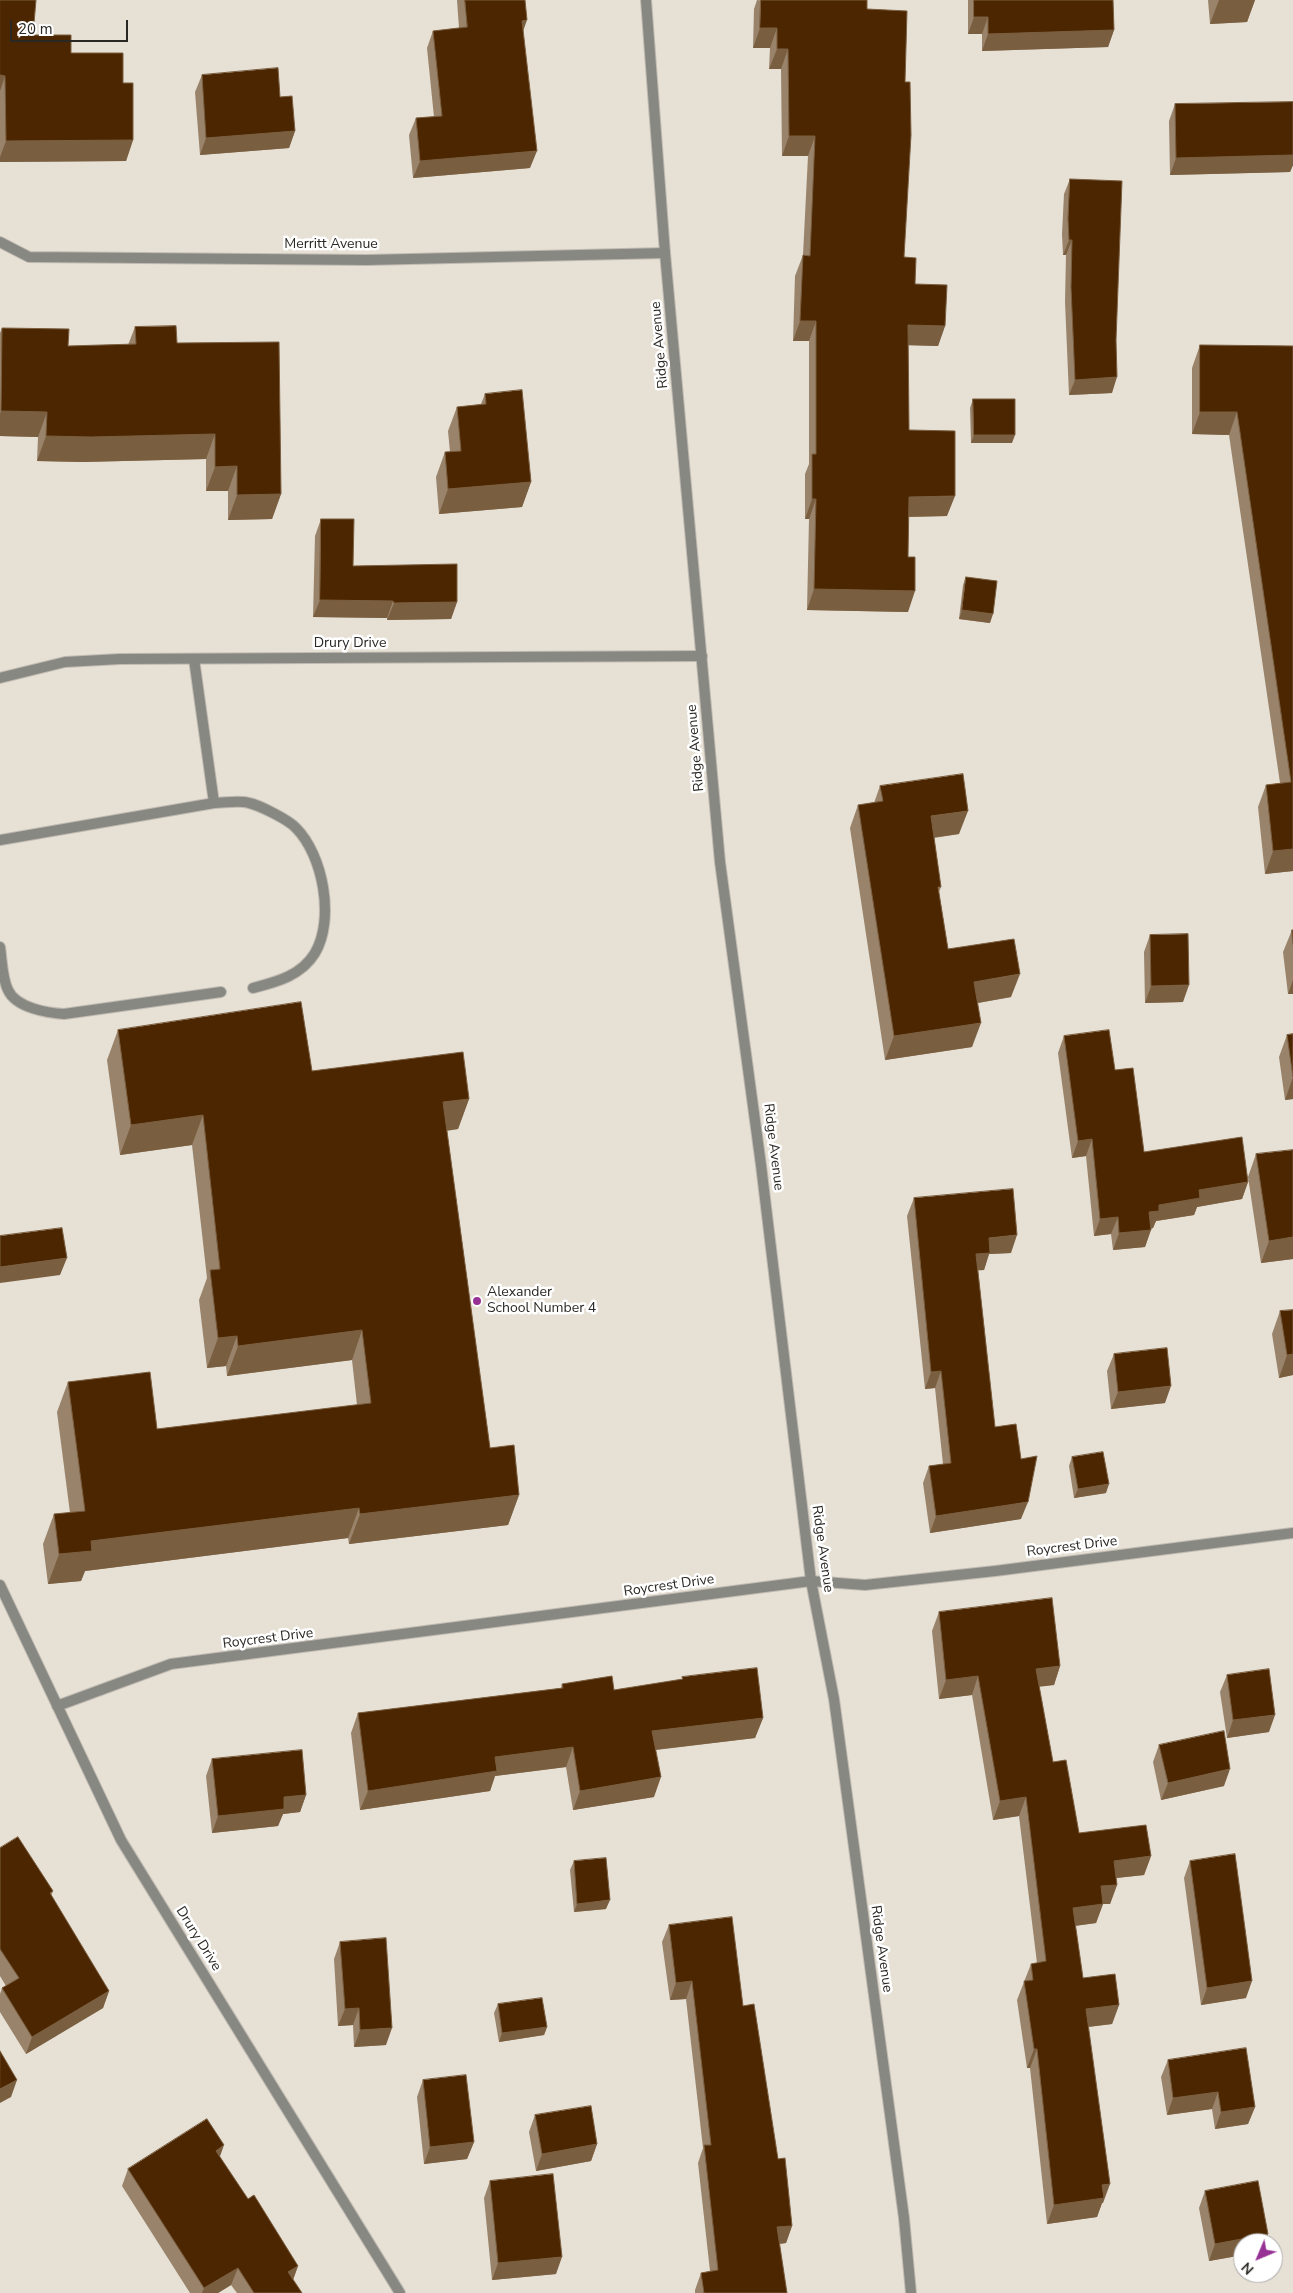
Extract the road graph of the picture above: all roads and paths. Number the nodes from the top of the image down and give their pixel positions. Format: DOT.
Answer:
graph roads {
  1 [pos="646,0"];
  2 [pos="0,242"];
  3 [pos="665,253"];
  4 [pos="702,656"];
  5 [pos="194,658"];
  6 [pos="0,678"];
  7 [pos="214,803"];
  8 [pos="0,840"];
  9 [pos="0,947"];
  10 [pos="253,988"];
  11 [pos="221,992"];
  12 [pos="1293,1533"];
  13 [pos="811,1581"];
  14 [pos="0,1585"];
  15 [pos="57,1706"];
  16 [pos="400,2293"];
  17 [pos="911,2293"];
  1 -- 3 [label="street, Ridge Avenue"];
  2 -- 3 [label="street, Merritt Avenue"];
  3 -- 4 [label="street, Ridge Avenue"];
  4 -- 5 [label="street, Drury Drive"];
  4 -- 13 [label="street, Ridge Avenue"];
  5 -- 6 [label="street, Drury Drive"];
  5 -- 7 [label="street"];
  7 -- 8 [label="street"];
  7 -- 10 [label="street"];
  9 -- 11 [label="street"];
  12 -- 13 [label="street, Roycrest Drive"];
  13 -- 15 [label="street, Roycrest Drive"];
  13 -- 17 [label="street, Ridge Avenue"];
  14 -- 15 [label="street, Drury Drive"];
  15 -- 16 [label="street, Drury Drive"];
}
